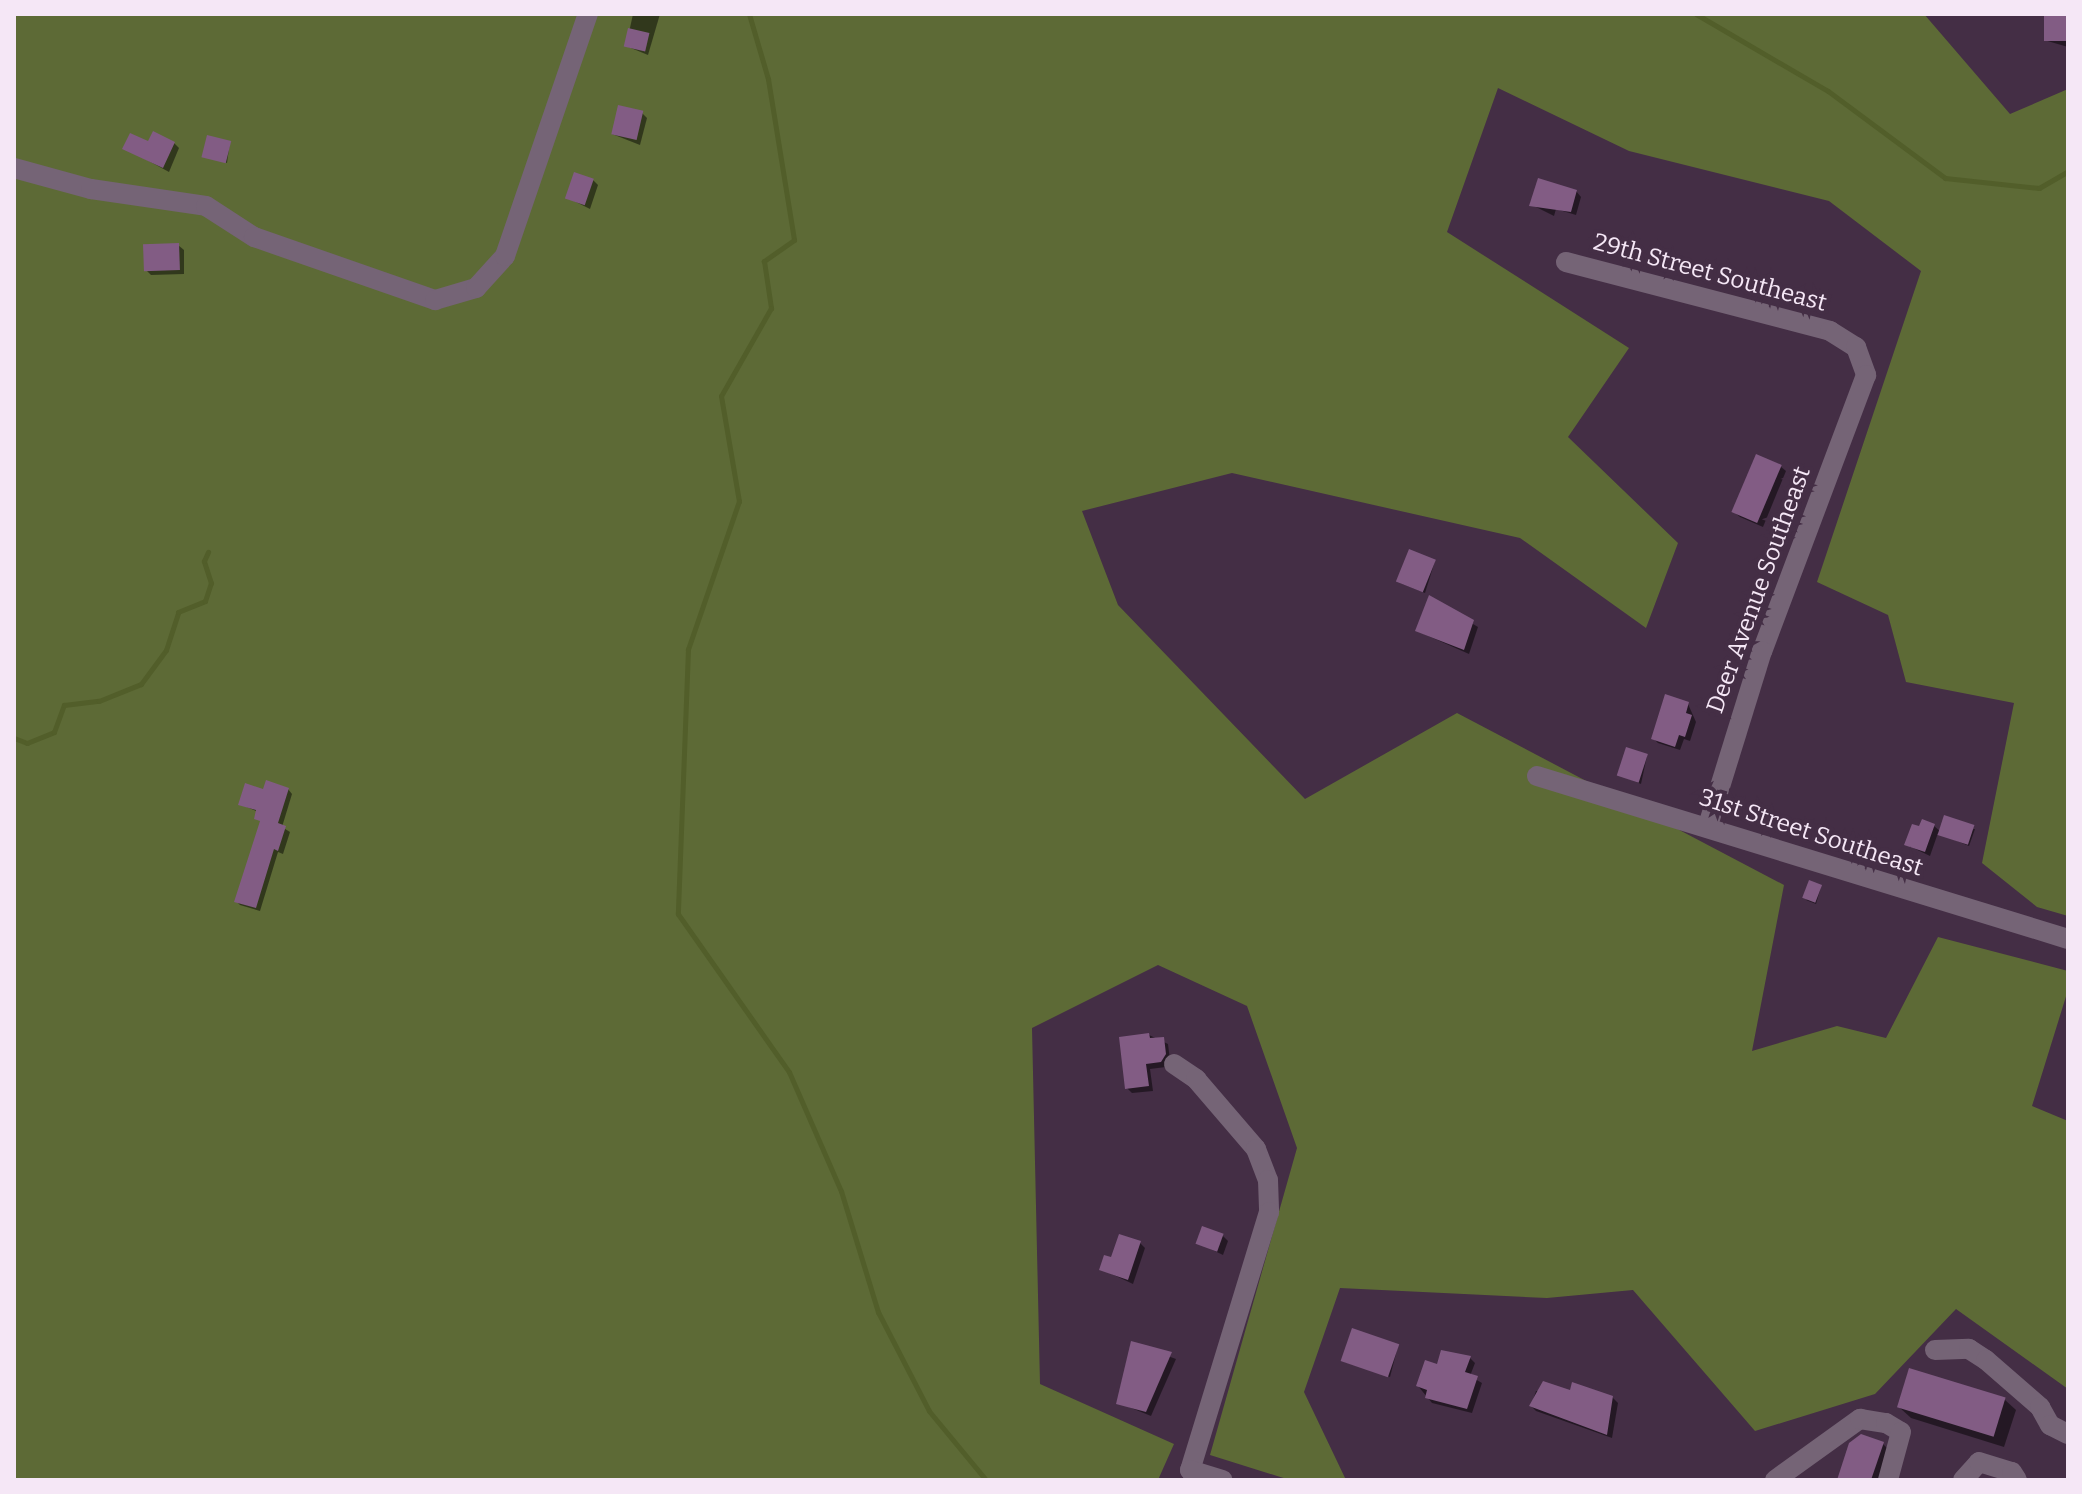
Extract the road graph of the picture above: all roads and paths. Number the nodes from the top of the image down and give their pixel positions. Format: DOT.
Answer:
graph roads {
  1 [pos="588,14"];
  2 [pos="14,168"];
  3 [pos="1566,262"];
  4 [pos="1866,375"];
  5 [pos="1537,776"];
  6 [pos="1708,825"];
  7 [pos="2068,939"];
  8 [pos="1174,1064"];
  9 [pos="1935,1350"];
  10 [pos="2068,1434"];
  11 [pos="1182,1475"];
  12 [pos="1222,1480"];
  13 [pos="1775,1480"];
  14 [pos="1888,1480"];
  15 [pos="1963,1480"];
  16 [pos="2017,1480"];
  1 -- 2 [label="street"];
  3 -- 4 [label="street, 29th Street Southeast"];
  4 -- 6 [label="street, Deer Avenue Southeast"];
  5 -- 6 [label="street, 31st Street Southeast"];
  6 -- 7 [label="street, 31st Street Southeast"];
  8 -- 11 [label="street"];
  9 -- 10 [label="street"];
  11 -- 12 [label="street"];
  13 -- 14 [label="street"];
  15 -- 16 [label="street"];
}
